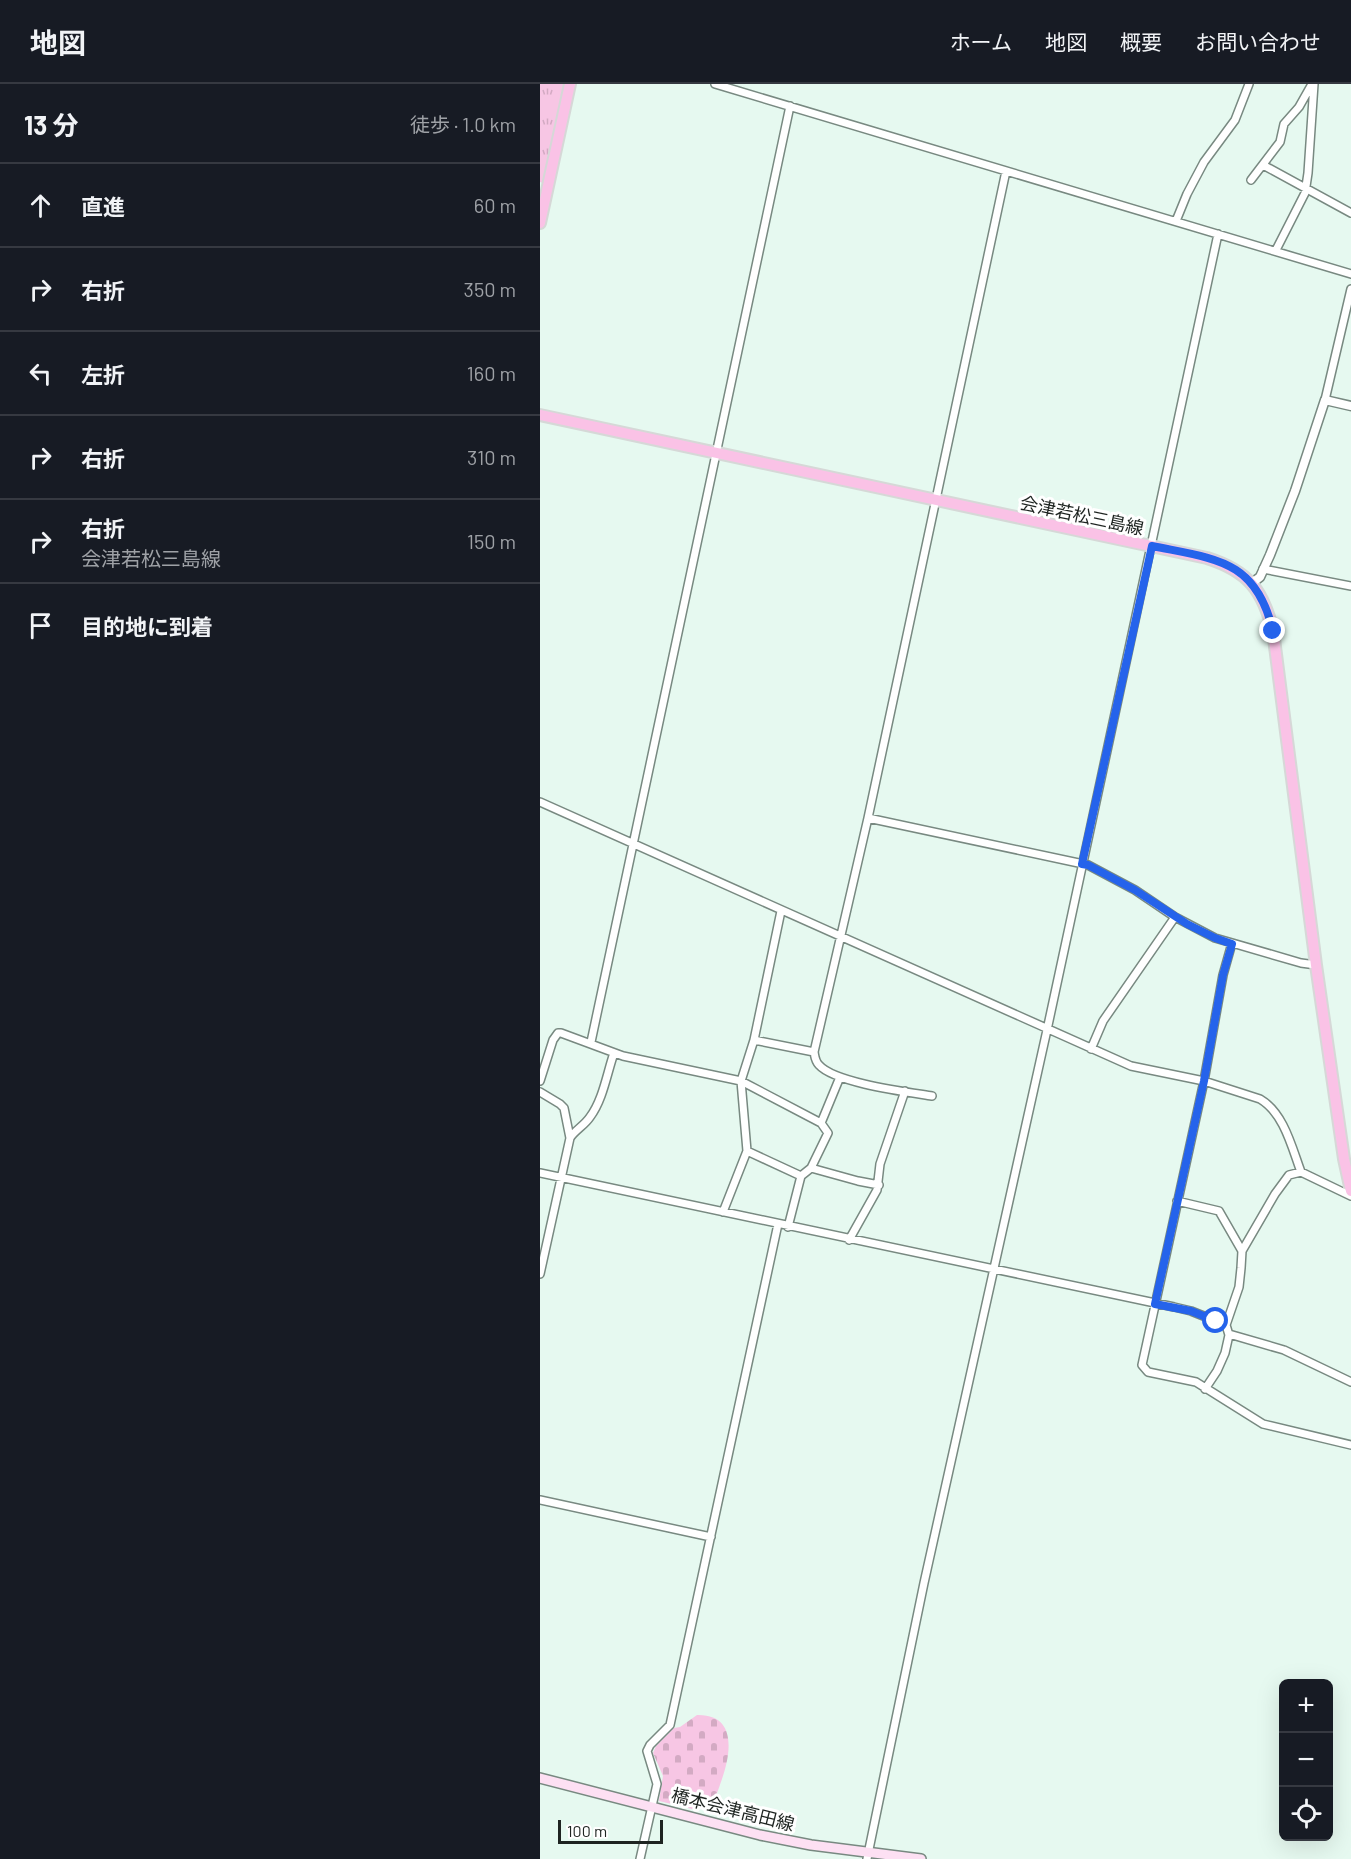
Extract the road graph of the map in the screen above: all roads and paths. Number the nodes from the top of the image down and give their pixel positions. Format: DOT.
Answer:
graph roads {
  1 [pos="570,84"];
  2 [pos="715,84"];
  3 [pos="1249,84"];
  4 [pos="1313,84"];
  5 [pos="790,106"];
  6 [pos="1263,165"];
  7 [pos="1006,171"];
  8 [pos="1251,180"];
  9 [pos="544,188"];
  10 [pos="1306,190"];
  11 [pos="1351,213"];
  12 [pos="1176,221"];
  13 [pos="540,223"];
  14 [pos="1218,234"];
  15 [pos="1276,250"];
  16 [pos="1351,274"];
  17 [pos="1351,289"];
  18 [pos="1325,400"];
  19 [pos="1351,406"];
  20 [pos="540,415"];
  21 [pos="716,453"];
  22 [pos="936,500"];
  23 [pos="1152,546"];
  24 [pos="1263,569"];
  25 [pos="1252,583"];
  26 [pos="1351,586"];
  27 [pos="540,802"];
  28 [pos="868,818"];
  29 [pos="632,844"];
  30 [pos="1082,864"];
  31 [pos="781,911"];
  32 [pos="1175,917"];
  33 [pos="840,937"];
  34 [pos="1232,944"];
  35 [pos="1316,965"];
  36 [pos="1047,1030"];
  37 [pos="754,1040"];
  38 [pos="591,1042"];
  39 [pos="1091,1050"];
  40 [pos="814,1052"];
  41 [pos="614,1053"];
  42 [pos="840,1077"];
  43 [pos="1204,1081"];
  44 [pos="540,1082"];
  45 [pos="741,1082"];
  46 [pos="904,1091"];
  47 [pos="540,1092"];
  48 [pos="932,1096"];
  49 [pos="821,1123"];
  50 [pos="570,1138"];
  51 [pos="747,1151"];
  52 [pos="811,1168"];
  53 [pos="1301,1172"];
  54 [pos="540,1173"];
  55 [pos="801,1176"];
  56 [pos="561,1178"];
  57 [pos="879,1185"];
  58 [pos="1351,1191"];
  59 [pos="1351,1196"];
  60 [pos="1177,1201"];
  61 [pos="723,1212"];
  62 [pos="778,1224"];
  63 [pos="788,1227"];
  64 [pos="849,1240"];
  65 [pos="1242,1251"];
  66 [pos="995,1271"];
  67 [pos="540,1274"];
  68 [pos="1155,1304"];
  69 [pos="1226,1325"];
  70 [pos="1229,1334"];
  71 [pos="1351,1382"];
  72 [pos="1205,1389"];
  73 [pos="1351,1444"];
  74 [pos="540,1500"];
  75 [pos="711,1537"];
  76 [pos="540,1778"];
  77 [pos="651,1806"];
  78 [pos="868,1856"];
  79 [pos="640,1859"];
  80 [pos="921,1859"];
  1 -- 9 [label="main road"];
  2 -- 5 [label="street"];
  3 -- 12 [label="street"];
  4 -- 6 [label="street"];
  4 -- 10 [label="street"];
  5 -- 7 [label="street"];
  5 -- 21 [label="street"];
  6 -- 8 [label="street"];
  6 -- 10 [label="street"];
  7 -- 12 [label="street"];
  7 -- 22 [label="street"];
  9 -- 13 [label="main road"];
  10 -- 11 [label="street"];
  10 -- 15 [label="street"];
  12 -- 14 [label="street"];
  14 -- 15 [label="street"];
  14 -- 23 [label="street"];
  15 -- 16 [label="street"];
  17 -- 18 [label="street"];
  18 -- 19 [label="street"];
  18 -- 24 [label="street"];
  20 -- 21 [label="main road, 会津若松三島線"];
  21 -- 22 [label="main road, 会津若松三島線"];
  21 -- 29 [label="street"];
  22 -- 23 [label="main road, 会津若松三島線"];
  22 -- 28 [label="street"];
  23 -- 25 [label="main road, 会津若松三島線"];
  23 -- 30 [label="street"];
  24 -- 25 [label="street"];
  24 -- 26 [label="street"];
  25 -- 35 [label="main road, 会津若松三島線"];
  27 -- 29 [label="street"];
  28 -- 30 [label="street"];
  28 -- 33 [label="street"];
  29 -- 31 [label="street"];
  29 -- 38 [label="street"];
  30 -- 32 [label="street"];
  30 -- 36 [label="street"];
  31 -- 33 [label="street"];
  31 -- 37 [label="street"];
  32 -- 34 [label="street"];
  32 -- 39 [label="street"];
  33 -- 36 [label="street"];
  33 -- 40 [label="street"];
  34 -- 35 [label="street"];
  34 -- 43 [label="street"];
  35 -- 58 [label="main road, 会津若松三島線"];
  36 -- 39 [label="street"];
  36 -- 66 [label="street"];
  37 -- 40 [label="street"];
  37 -- 45 [label="street"];
  38 -- 41 [label="street"];
  38 -- 44 [label="street"];
  39 -- 43 [label="street"];
  40 -- 42 [label="street"];
  41 -- 45 [label="street"];
  41 -- 50 [label="street"];
  42 -- 46 [label="street"];
  42 -- 49 [label="street"];
  43 -- 53 [label="street"];
  43 -- 60 [label="street"];
  45 -- 49 [label="street"];
  45 -- 51 [label="street"];
  46 -- 48 [label="street"];
  46 -- 57 [label="street"];
  47 -- 50 [label="street"];
  49 -- 52 [label="street"];
  50 -- 56 [label="street"];
  51 -- 55 [label="street"];
  51 -- 61 [label="street"];
  52 -- 55 [label="street"];
  52 -- 57 [label="street"];
  53 -- 59 [label="street"];
  53 -- 65 [label="street"];
  54 -- 56 [label="street"];
  55 -- 63 [label="street"];
  56 -- 61 [label="street"];
  56 -- 67 [label="street"];
  57 -- 64 [label="street"];
  60 -- 65 [label="street"];
  60 -- 68 [label="street"];
  61 -- 62 [label="street"];
  62 -- 63 [label="street"];
  62 -- 75 [label="street"];
  63 -- 64 [label="street"];
  64 -- 66 [label="street"];
  65 -- 69 [label="street"];
  66 -- 68 [label="street"];
  66 -- 78 [label="street"];
  68 -- 69 [label="street"];
  68 -- 72 [label="street"];
  69 -- 70 [label="street"];
  70 -- 71 [label="street"];
  70 -- 72 [label="street"];
  72 -- 73 [label="street"];
  74 -- 75 [label="street"];
  75 -- 77 [label="street"];
  76 -- 77 [label="main road, 橋本会津高田線"];
  77 -- 78 [label="main road, 橋本会津高田線"];
  77 -- 79 [label="street"];
  78 -- 80 [label="main road, 橋本会津高田線"];
}
